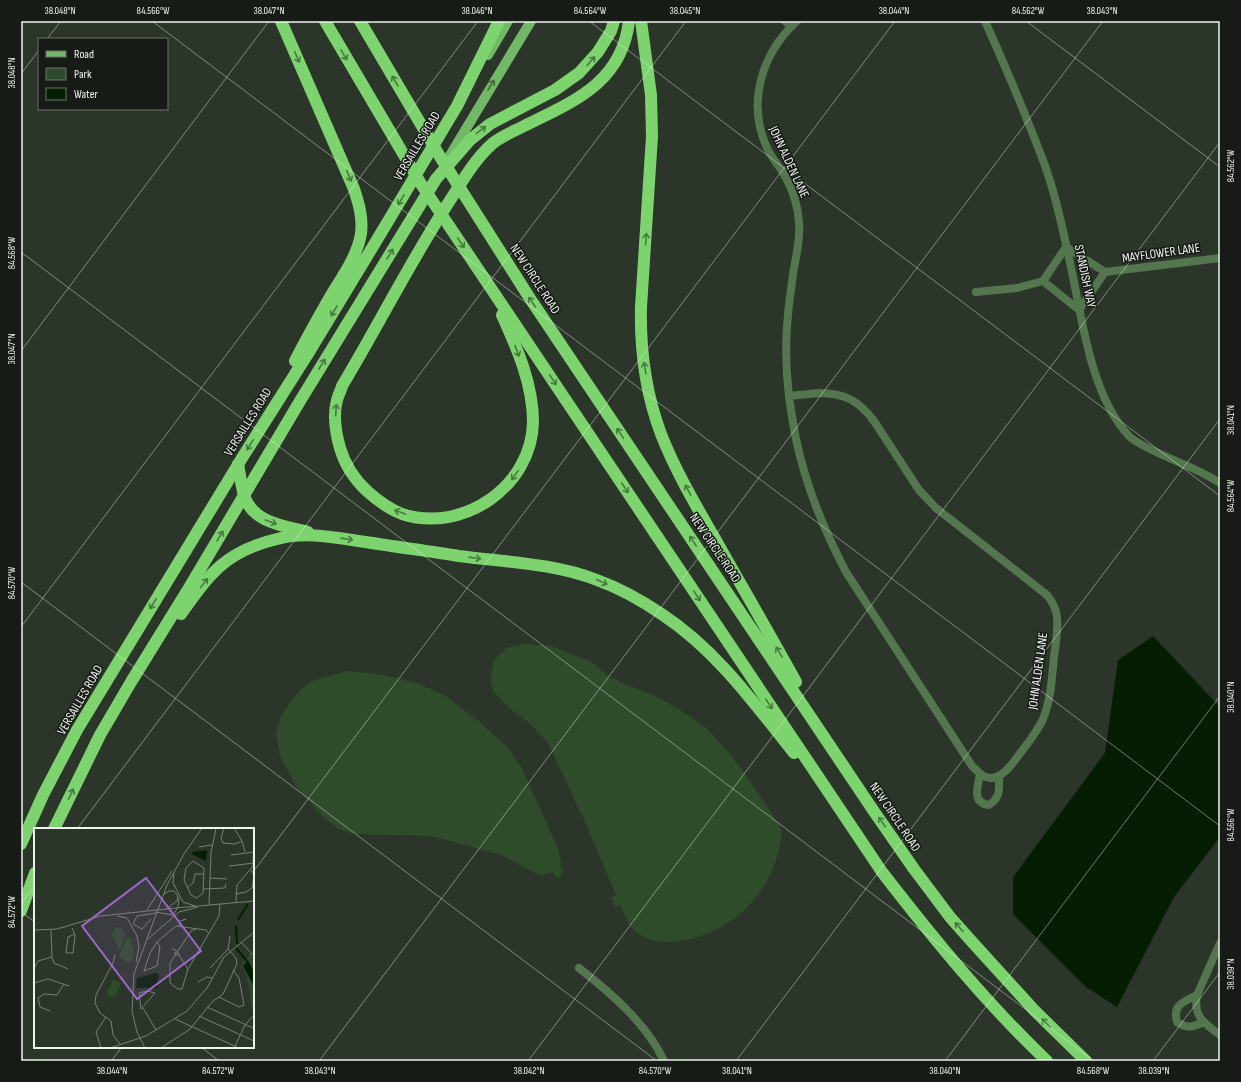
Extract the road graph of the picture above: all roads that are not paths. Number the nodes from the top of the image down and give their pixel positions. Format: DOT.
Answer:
graph roads {
  1 [pos="281,21"];
  2 [pos="325,21"];
  3 [pos="361,21"];
  4 [pos="499,21"];
  5 [pos="508,21"];
  6 [pos="530,21"];
  7 [pos="614,21"];
  8 [pos="630,21"];
  9 [pos="642,21"];
  10 [pos="985,21"];
  11 [pos="791,23"];
  12 [pos="457,106"];
  13 [pos="436,179"];
  14 [pos="1066,247"];
  15 [pos="1220,258"];
  16 [pos="476,266"];
  17 [pos="1105,272"];
  18 [pos="1043,281"];
  19 [pos="976,292"];
  20 [pos="1079,310"];
  21 [pos="789,396"];
  22 [pos="262,426"];
  23 [pos="238,464"];
  24 [pos="1220,483"];
  25 [pos="244,496"];
  26 [pos="325,536"];
  27 [pos="131,682"];
  28 [pos="831,748"];
  29 [pos="980,774"];
  30 [pos="999,776"];
  31 [pos="842,812"];
  32 [pos="54,828"];
  33 [pos="21,844"];
  34 [pos="34,876"];
  35 [pos="21,911"];
  36 [pos="1220,943"];
  37 [pos="579,968"];
  38 [pos="1197,995"];
  39 [pos="1204,1022"];
  40 [pos="1220,1034"];
  41 [pos="664,1061"];
  42 [pos="1047,1061"];
  43 [pos="1086,1061"];
  1 -- 22 [label="highway, one-way"];
  2 -- 16 [label="highway, one-way"];
  28 -- 3 [label="highway, NEW CIRCLE ROAD, one-way"];
  4 -- 12 [label="highway"];
  5 -- 12 [label="main road, VERSAILLES ROAD"];
  13 -- 6 [label="main road, one-way"];
  13 -- 7 [label="highway, one-way"];
  16 -- 8 [label="highway, one-way"];
  28 -- 9 [label="highway, one-way"];
  10 -- 14 [label="street, STANDISH WAY"];
  11 -- 21 [label="street, JOHN ALDEN LANE"];
  12 -- 22 [label="highway, VERSAILLES ROAD, one-way"];
  25 -- 13 [label="highway, one-way"];
  14 -- 17 [label="street, MAYFLOWER LANE"];
  14 -- 18 [label="street"];
  14 -- 20 [label="street, STANDISH WAY"];
  15 -- 17 [label="street, MAYFLOWER LANE"];
  16 -- 31 [label="highway, one-way"];
  17 -- 20 [label="street, MAYFLOWER LANE"];
  18 -- 19 [label="street"];
  18 -- 20 [label="street"];
  20 -- 24 [label="street, STANDISH WAY"];
  21 -- 29 [label="street, JOHN ALDEN LANE"];
  21 -- 30 [label="street, JOHN ALDEN LANE"];
  22 -- 23 [label="highway, VERSAILLES ROAD, one-way"];
  23 -- 25 [label="highway"];
  23 -- 33 [label="highway, VERSAILLES ROAD, one-way"];
  25 -- 26 [label="highway, one-way"];
  27 -- 25 [label="highway, one-way"];
  27 -- 26 [label="highway, one-way"];
  26 -- 31 [label="highway, one-way"];
  32 -- 27 [label="highway, one-way"];
  43 -- 28 [label="highway, NEW CIRCLE ROAD, one-way"];
  29 -- 30 [label="street"];
  29 -- 30 [label="street"];
  31 -- 42 [label="highway"];
  34 -- 35 [label="highway"];
  36 -- 38 [label="street"];
  37 -- 41 [label="street"];
  38 -- 39 [label="street"];
  38 -- 39 [label="street"];
  39 -- 40 [label="street"];
}
